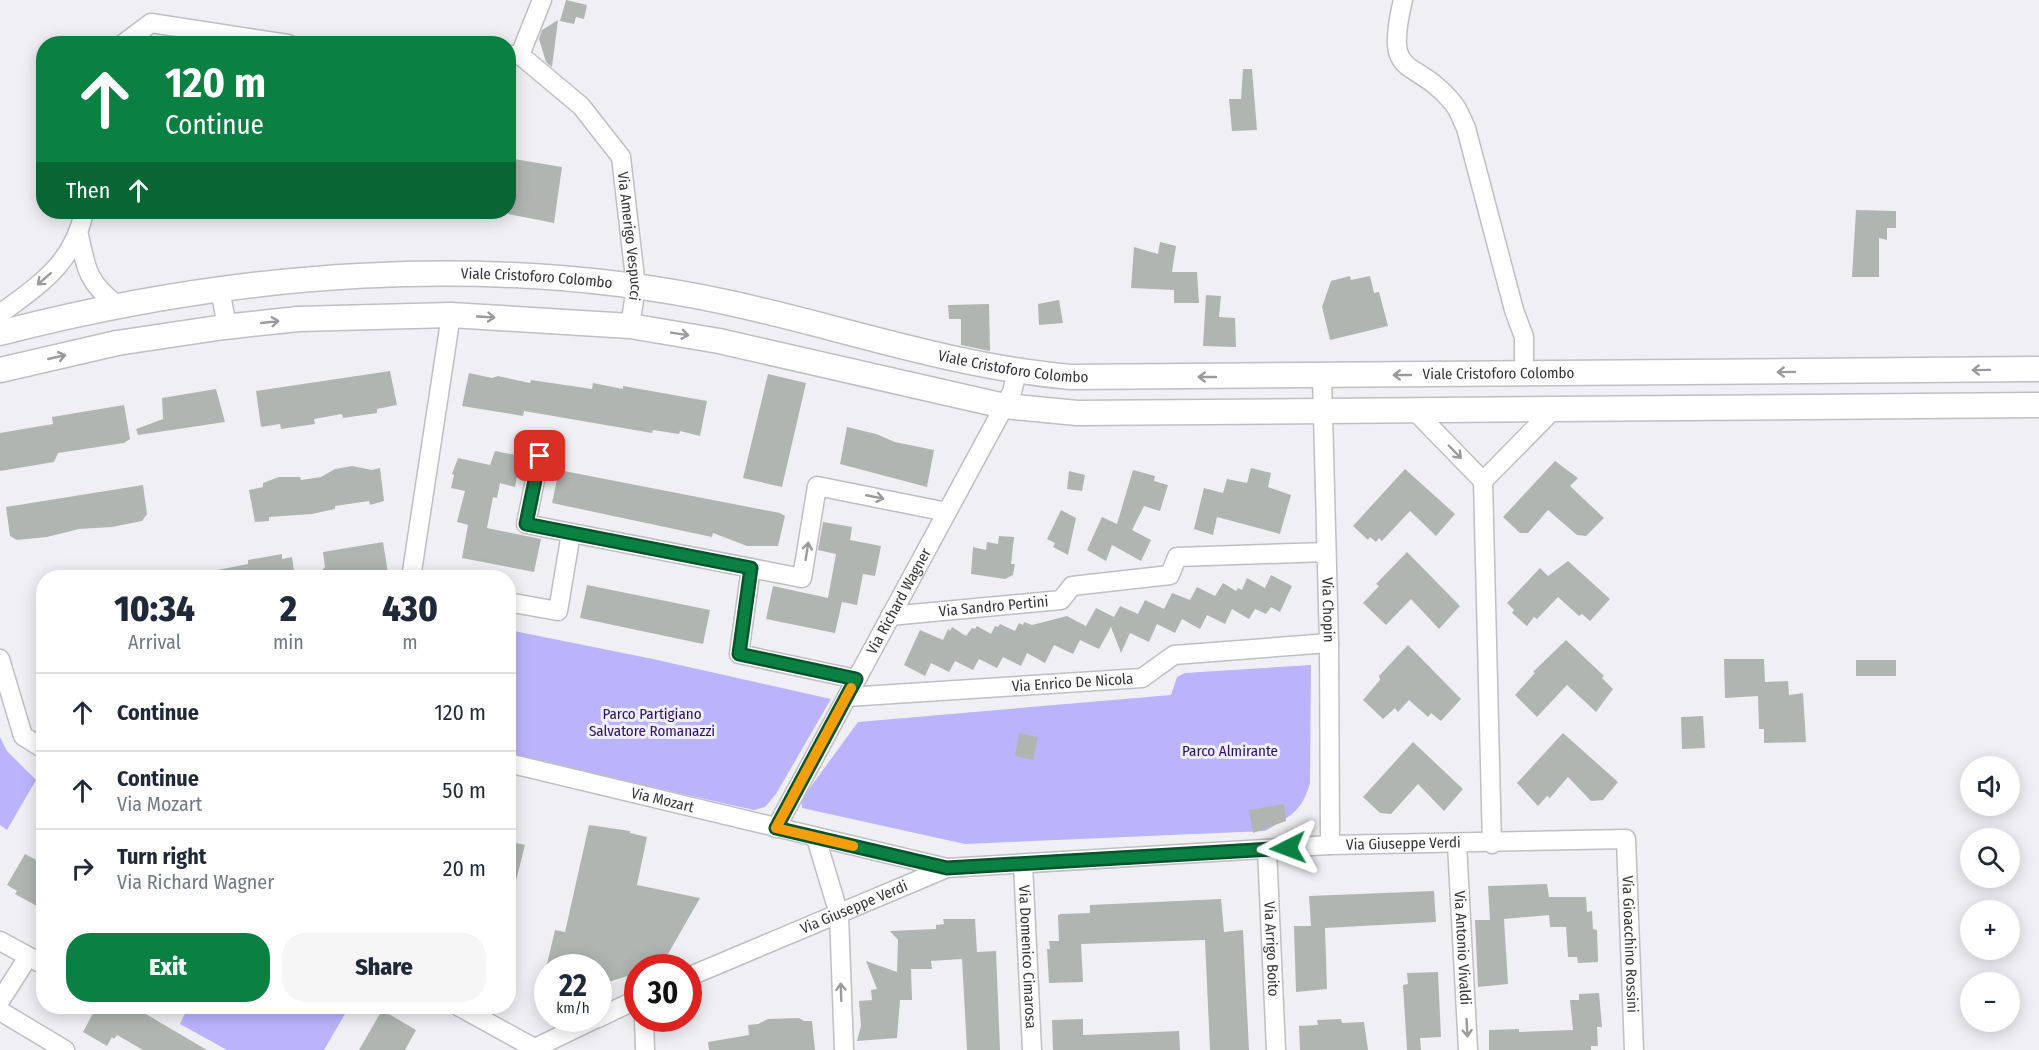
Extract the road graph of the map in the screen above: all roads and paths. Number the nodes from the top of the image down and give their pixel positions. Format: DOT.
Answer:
graph roads {
  1 [pos="542,0"];
  2 [pos="1403,0"];
  3 [pos="134,36"];
  4 [pos="236,36"];
  5 [pos="516,51"];
  6 [pos="516,57"];
  7 [pos="82,219"];
  8 [pos="79,235"];
  9 [pos="636,287"];
  10 [pos="220,289"];
  11 [pos="117,304"];
  12 [pos="0,314"];
  13 [pos="451,315"];
  14 [pos="630,326"];
  15 [pos="227,327"];
  16 [pos="0,333"];
  17 [pos="2039,369"];
  18 [pos="0,370"];
  19 [pos="1017,372"];
  20 [pos="1524,374"];
  21 [pos="1323,376"];
  22 [pos="2039,405"];
  23 [pos="1004,406"];
  24 [pos="1554,409"];
  25 [pos="1414,410"];
  26 [pos="1324,413"];
  27 [pos="540,456"];
  28 [pos="1484,481"];
  29 [pos="947,512"];
  30 [pos="571,533"];
  31 [pos="1326,552"];
  32 [pos="751,568"];
  33 [pos="412,570"];
  34 [pos="516,603"];
  35 [pos="890,616"];
  36 [pos="1329,643"];
  37 [pos="0,659"];
  38 [pos="856,679"];
  39 [pos="847,697"];
  40 [pos="36,744"];
  41 [pos="516,765"];
  42 [pos="776,828"];
  43 [pos="816,838"];
  44 [pos="1626,839"];
  45 [pos="1457,844"];
  46 [pos="1492,844"];
  47 [pos="1330,845"];
  48 [pos="1267,849"];
  49 [pos="1023,864"];
  50 [pos="947,868"];
  51 [pos="839,914"];
  52 [pos="0,941"];
  53 [pos="36,961"];
  54 [pos="702,971"];
  55 [pos="0,1002"];
  56 [pos="0,1011"];
  57 [pos="472,1014"];
  58 [pos="576,1032"];
  59 [pos="644,1032"];
  60 [pos="558,1044"];
  61 [pos="532,1049"];
  62 [pos="65,1050"];
  63 [pos="645,1050"];
  64 [pos="844,1050"];
  65 [pos="1032,1050"];
  66 [pos="1276,1050"];
  67 [pos="1468,1050"];
  68 [pos="1634,1050"];
  1 -- 5 [label="street"];
  2 -- 20 [label="street"];
  3 -- 4 [label="street"];
  6 -- 9 [label="street, Via Amerigo Vespucci"];
  7 -- 8 [label="street"];
  8 -- 11 [label="street"];
  8 -- 12 [label="street, one-way"];
  9 -- 10 [label="main road, Viale Cristoforo Colombo"];
  9 -- 14 [label="street, Via Amerigo Vespucci"];
  9 -- 19 [label="main road, Viale Cristoforo Colombo"];
  10 -- 11 [label="main road, Viale Cristoforo Colombo"];
  10 -- 15 [label="street"];
  11 -- 16 [label="main road, Viale Cristoforo Colombo"];
  13 -- 14 [label="main road, one-way"];
  15 -- 13 [label="main road, one-way"];
  13 -- 33 [label="street"];
  14 -- 23 [label="main road, one-way"];
  18 -- 15 [label="main road, one-way"];
  17 -- 20 [label="main road, Viale Cristoforo Colombo, one-way"];
  21 -- 19 [label="main road, Viale Cristoforo Colombo, one-way"];
  19 -- 23 [label="street, Via Richard Wagner"];
  20 -- 21 [label="main road, Viale Cristoforo Colombo, one-way"];
  21 -- 26 [label="street, Via Chopin"];
  22 -- 24 [label="main road"];
  23 -- 26 [label="main road"];
  23 -- 29 [label="street, Via Richard Wagner"];
  24 -- 25 [label="main road"];
  24 -- 28 [label="street"];
  25 -- 26 [label="main road"];
  25 -- 28 [label="street, one-way"];
  26 -- 31 [label="street, Via Chopin"];
  27 -- 30 [label="street"];
  28 -- 46 [label="street"];
  32 -- 29 [label="street, one-way"];
  29 -- 35 [label="street, Via Richard Wagner"];
  30 -- 32 [label="street"];
  30 -- 34 [label="street"];
  31 -- 35 [label="street, Via Sandro Pertini"];
  31 -- 36 [label="street, Via Chopin"];
  32 -- 38 [label="street"];
  35 -- 38 [label="street, Via Richard Wagner"];
  36 -- 39 [label="street, Via Enrico De Nicola"];
  36 -- 47 [label="street, Via Chopin"];
  37 -- 40 [label="street"];
  38 -- 39 [label="street, Via Richard Wagner"];
  39 -- 42 [label="street, Via Richard Wagner"];
  41 -- 42 [label="street, Via Mozart"];
  42 -- 43 [label="street, Via Mozart"];
  43 -- 50 [label="street, Via Mozart"];
  43 -- 51 [label="street"];
  44 -- 46 [label="street, Via Giuseppe Verdi"];
  44 -- 68 [label="street, Via Gioacchino Rossini"];
  45 -- 46 [label="street, Via Giuseppe Verdi"];
  45 -- 47 [label="street, Via Giuseppe Verdi"];
  45 -- 67 [label="street, Via Antonio Vivaldi, one-way"];
  47 -- 48 [label="street, Via Giuseppe Verdi"];
  48 -- 49 [label="street, Via Giuseppe Verdi"];
  48 -- 66 [label="street, Via Arrigo Boito"];
  49 -- 50 [label="street, Via Giuseppe Verdi"];
  49 -- 65 [label="street, Via Domenico Cimarosa"];
  50 -- 51 [label="street, Via Giuseppe Verdi"];
  51 -- 54 [label="street, Via Giuseppe Verdi"];
  64 -- 51 [label="street, one-way"];
  52 -- 53 [label="street"];
  53 -- 55 [label="street"];
  56 -- 62 [label="street"];
  57 -- 61 [label="street"];
  58 -- 60 [label="street"];
  59 -- 63 [label="street"];
  60 -- 61 [label="street"];
}
